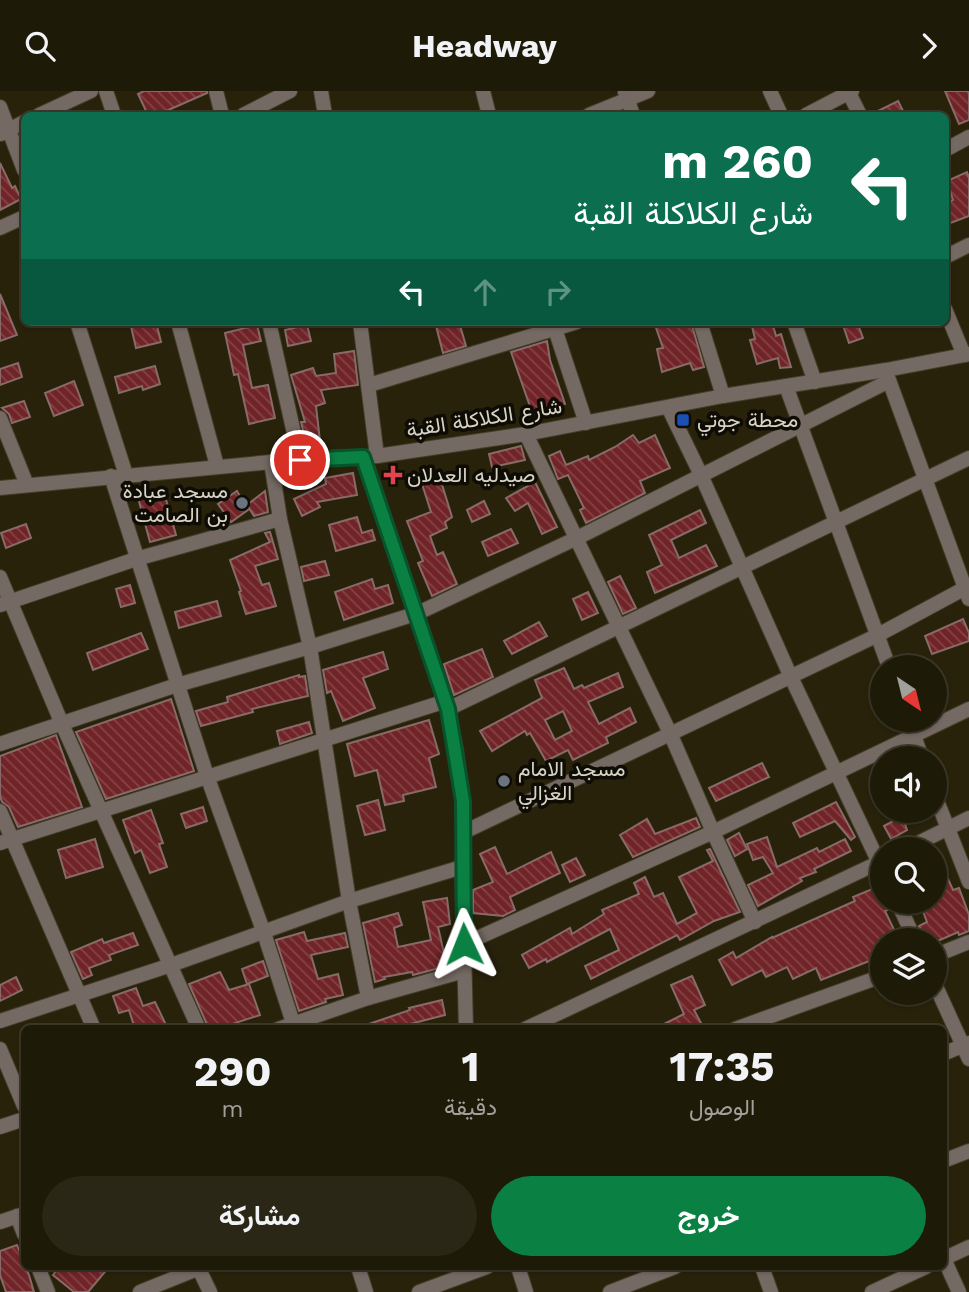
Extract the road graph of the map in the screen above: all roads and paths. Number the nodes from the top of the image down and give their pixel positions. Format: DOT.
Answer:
graph roads {
  1 [pos="91,91"];
  2 [pos="106,91"];
  3 [pos="216,91"];
  4 [pos="289,91"];
  5 [pos="321,91"];
  6 [pos="483,91"];
  7 [pos="648,91"];
  8 [pos="769,91"];
  9 [pos="851,92"];
  10 [pos="626,95"];
  11 [pos="0,107"];
  12 [pos="46,112"];
  13 [pos="113,112"];
  14 [pos="221,112"];
  15 [pos="249,112"];
  16 [pos="324,112"];
  17 [pos="488,112"];
  18 [pos="595,112"];
  19 [pos="632,112"];
  20 [pos="780,112"];
  21 [pos="812,112"];
  22 [pos="859,112"];
  23 [pos="21,124"];
  24 [pos="4,132"];
  25 [pos="969,137"];
  26 [pos="949,148"];
  27 [pos="21,164"];
  28 [pos="21,218"];
  29 [pos="0,228"];
  30 [pos="969,245"];
  31 [pos="949,255"];
  32 [pos="949,317"];
  33 [pos="78,326"];
  34 [pos="179,326"];
  35 [pos="270,326"];
  36 [pos="361,326"];
  37 [pos="554,326"];
  38 [pos="701,326"];
  39 [pos="795,326"];
  40 [pos="967,355"];
  41 [pos="888,376"];
  42 [pos="814,381"];
  43 [pos="369,385"];
  44 [pos="786,386"];
  45 [pos="723,396"];
  46 [pos="668,407"];
  47 [pos="0,418"];
  48 [pos="586,423"];
  49 [pos="802,426"];
  50 [pos="526,434"];
  51 [pos="370,456"];
  52 [pos="969,458"];
  53 [pos="300,460"];
  54 [pos="271,461"];
  55 [pos="217,466"];
  56 [pos="119,475"];
  57 [pos="701,475"];
  58 [pos="926,479"];
  59 [pos="27,485"];
  60 [pos="0,488"];
  61 [pos="281,519"];
  62 [pos="836,523"];
  63 [pos="577,538"];
  64 [pos="136,559"];
  65 [pos="744,568"];
  66 [pos="0,577"];
  67 [pos="968,591"];
  68 [pos="6,603"];
  69 [pos="418,613"];
  70 [pos="620,627"];
  71 [pos="878,635"];
  72 [pos="310,647"];
  73 [pos="885,655"];
  74 [pos="790,675"];
  75 [pos="177,685"];
  76 [pos="447,705"];
  77 [pos="969,709"];
  78 [pos="62,724"];
  79 [pos="913,732"];
  80 [pos="670,733"];
  81 [pos="914,735"];
  82 [pos="324,739"];
  83 [pos="0,744"];
  84 [pos="918,746"];
  85 [pos="838,772"];
  86 [pos="207,776"];
  87 [pos="0,811"];
  88 [pos="101,811"];
  89 [pos="969,818"];
  90 [pos="945,823"];
  91 [pos="947,828"];
  92 [pos="464,832"];
  93 [pos="713,832"];
  94 [pos="929,837"];
  95 [pos="870,840"];
  96 [pos="6,842"];
  97 [pos="462,867"];
  98 [pos="870,869"];
  99 [pos="969,882"];
  100 [pos="349,901"];
  101 [pos="755,922"];
  102 [pos="264,933"];
  103 [pos="969,942"];
  104 [pos="464,944"];
  105 [pos="947,951"];
  106 [pos="171,965"];
  107 [pos="464,971"];
  108 [pos="870,980"];
  109 [pos="79,994"];
  110 [pos="368,998"];
  111 [pos="945,1005"];
  112 [pos="0,1021"];
  113 [pos="92,1025"];
  114 [pos="197,1025"];
  115 [pos="294,1025"];
  116 [pos="297,1025"];
  117 [pos="466,1025"];
  118 [pos="534,1025"];
  119 [pos="746,1025"];
  120 [pos="0,1049"];
  121 [pos="967,1049"];
  122 [pos="947,1053"];
  123 [pos="21,1099"];
  124 [pos="21,1120"];
  125 [pos="0,1127"];
  126 [pos="969,1151"];
  127 [pos="947,1159"];
  128 [pos="21,1215"];
  129 [pos="0,1222"];
  130 [pos="969,1247"];
  131 [pos="947,1258"];
  132 [pos="947,1266"];
  133 [pos="39,1270"];
  134 [pos="193,1270"];
  135 [pos="201,1270"];
  136 [pos="359,1270"];
  137 [pos="479,1270"];
  138 [pos="519,1270"];
  139 [pos="667,1270"];
  140 [pos="763,1270"];
  141 [pos="920,1270"];
  142 [pos="48,1292"];
  143 [pos="139,1292"];
  144 [pos="210,1292"];
  145 [pos="366,1292"];
  146 [pos="419,1292"];
  147 [pos="526,1292"];
  148 [pos="610,1292"];
  149 [pos="771,1292"];
  150 [pos="872,1292"];
  151 [pos="959,1292"];
  1 -- 12 [label="street"];
  2 -- 13 [label="street"];
  3 -- 14 [label="street"];
  4 -- 15 [label="street"];
  5 -- 16 [label="street"];
  6 -- 17 [label="street"];
  7 -- 10 [label="street"];
  8 -- 20 [label="street"];
  9 -- 21 [label="street"];
  9 -- 22 [label="street"];
  10 -- 18 [label="street"];
  10 -- 19 [label="street"];
  11 -- 24 [label="street"];
  23 -- 24 [label="street"];
  24 -- 27 [label="street"];
  25 -- 26 [label="street"];
  28 -- 29 [label="street"];
  30 -- 31 [label="street"];
  32 -- 40 [label="street"];
  33 -- 56 [label="street"];
  34 -- 55 [label="street"];
  35 -- 53 [label="street"];
  36 -- 43 [label="street"];
  37 -- 43 [label="street"];
  37 -- 48 [label="street"];
  38 -- 45 [label="street"];
  39 -- 42 [label="street"];
  40 -- 41 [label="street, شارع الكلاكلة القبة"];
  41 -- 42 [label="street, شارع الكلاكلة القبة"];
  41 -- 49 [label="street"];
  41 -- 58 [label="street"];
  42 -- 44 [label="street, شارع الكلاكلة القبة"];
  43 -- 51 [label="street"];
  44 -- 45 [label="street, شارع الكلاكلة القبة"];
  44 -- 49 [label="street"];
  45 -- 46 [label="street, شارع الكلاكلة القبة"];
  46 -- 48 [label="street, شارع الكلاكلة القبة"];
  46 -- 57 [label="street"];
  47 -- 59 [label="street"];
  48 -- 50 [label="street, شارع الكلاكلة القبة"];
  49 -- 57 [label="street"];
  49 -- 62 [label="street"];
  50 -- 51 [label="street, شارع الكلاكلة القبة"];
  50 -- 63 [label="street"];
  51 -- 53 [label="street, شارع الكلاكلة القبة"];
  51 -- 69 [label="street"];
  52 -- 58 [label="street"];
  53 -- 54 [label="street, شارع الكلاكلة القبة"];
  54 -- 55 [label="street, شارع الكلاكلة القبة"];
  54 -- 61 [label="street"];
  55 -- 56 [label="street, شارع الكلاكلة القبة"];
  56 -- 59 [label="street, شارع الكلاكلة القبة"];
  56 -- 64 [label="street"];
  57 -- 63 [label="street"];
  57 -- 65 [label="street"];
  58 -- 62 [label="street"];
  58 -- 67 [label="street"];
  59 -- 60 [label="street, شارع الكلاكلة القبة"];
  61 -- 64 [label="street"];
  61 -- 72 [label="street"];
  62 -- 65 [label="street"];
  62 -- 71 [label="street"];
  63 -- 69 [label="street"];
  63 -- 70 [label="street"];
  64 -- 68 [label="street"];
  64 -- 75 [label="street"];
  65 -- 70 [label="street"];
  65 -- 74 [label="street"];
  66 -- 68 [label="street"];
  67 -- 71 [label="street"];
  68 -- 78 [label="street"];
  69 -- 72 [label="street"];
  69 -- 76 [label="street"];
  70 -- 76 [label="street"];
  70 -- 80 [label="street"];
  71 -- 73 [label="street"];
  71 -- 74 [label="street"];
  72 -- 75 [label="street"];
  72 -- 82 [label="street"];
  74 -- 80 [label="street"];
  74 -- 85 [label="street"];
  75 -- 78 [label="street"];
  75 -- 86 [label="street"];
  76 -- 82 [label="street"];
  76 -- 92 [label="street"];
  77 -- 81 [label="street"];
  78 -- 83 [label="street"];
  78 -- 88 [label="street"];
  79 -- 81 [label="street"];
  80 -- 92 [label="street"];
  80 -- 93 [label="street"];
  81 -- 84 [label="street"];
  81 -- 85 [label="street"];
  82 -- 86 [label="street"];
  82 -- 100 [label="street"];
  85 -- 93 [label="street"];
  85 -- 95 [label="street"];
  86 -- 88 [label="street"];
  86 -- 102 [label="street"];
  87 -- 96 [label="street"];
  88 -- 96 [label="street"];
  88 -- 106 [label="street"];
  89 -- 91 [label="street"];
  90 -- 91 [label="street"];
  91 -- 94 [label="street"];
  91 -- 99 [label="street"];
  92 -- 97 [label="street"];
  93 -- 101 [label="street"];
  93 -- 104 [label="street"];
  96 -- 109 [label="street"];
  97 -- 100 [label="street"];
  97 -- 104 [label="street"];
  98 -- 101 [label="street"];
  100 -- 102 [label="street"];
  100 -- 110 [label="street"];
  101 -- 118 [label="street"];
  102 -- 106 [label="street"];
  102 -- 115 [label="street"];
  103 -- 105 [label="street"];
  104 -- 107 [label="street"];
  106 -- 109 [label="street"];
  106 -- 114 [label="street"];
  107 -- 110 [label="street"];
  107 -- 117 [label="street"];
  108 -- 119 [label="street"];
  109 -- 112 [label="street"];
  109 -- 113 [label="street"];
  110 -- 116 [label="street"];
  111 -- 121 [label="street"];
  120 -- 123 [label="street"];
  121 -- 122 [label="street"];
  124 -- 125 [label="street"];
  126 -- 127 [label="street"];
  128 -- 129 [label="street"];
  130 -- 131 [label="street"];
  132 -- 151 [label="street"];
  133 -- 142 [label="street"];
  134 -- 143 [label="street"];
  135 -- 144 [label="street"];
  136 -- 145 [label="street"];
  137 -- 146 [label="street"];
  138 -- 147 [label="street"];
  139 -- 148 [label="street"];
  140 -- 149 [label="street"];
  141 -- 150 [label="street"];
}
